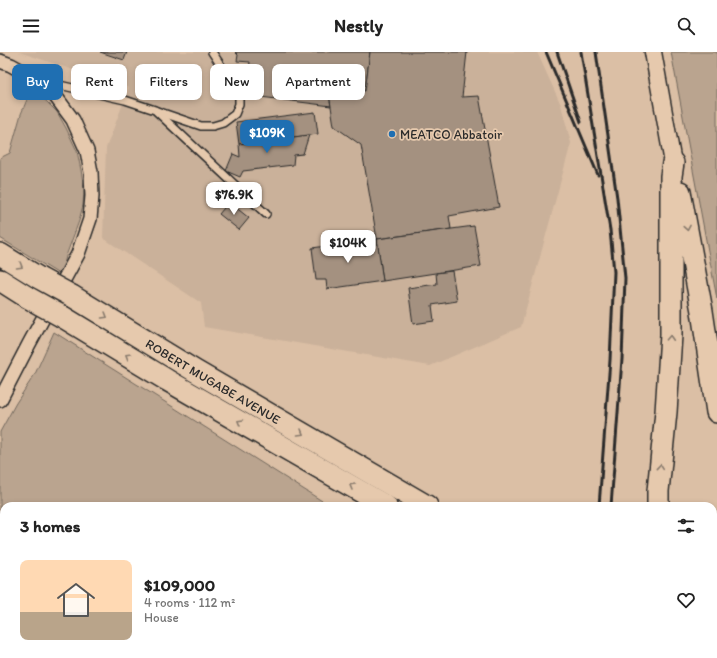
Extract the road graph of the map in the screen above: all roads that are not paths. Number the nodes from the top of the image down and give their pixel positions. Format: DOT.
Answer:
graph roads {
  1 [pos="212,52"];
  2 [pos="653,52"];
  3 [pos="0,60"];
  4 [pos="12,65"];
  5 [pos="63,85"];
  6 [pos="58,100"];
  7 [pos="155,110"];
  8 [pos="673,163"];
  9 [pos="266,214"];
  10 [pos="0,254"];
  11 [pos="0,280"];
  12 [pos="4,384"];
  13 [pos="0,400"];
  14 [pos="717,412"];
  15 [pos="379,502"];
  16 [pos="420,502"];
  17 [pos="658,502"];
  1 -- 7 [label="lane"];
  2 -- 8 [label="street"];
  3 -- 4 [label="street"];
  5 -- 7 [label="lane"];
  6 -- 12 [label="street"];
  7 -- 9 [label="lane"];
  8 -- 14 [label="main road, one-way"];
  17 -- 8 [label="main road, one-way"];
  10 -- 16 [label="main road, ROBERT MUGABE AVENUE, one-way, bridge"];
  15 -- 11 [label="main road, ROBERT MUGABE AVENUE, one-way, bridge"];
  12 -- 13 [label="street"];
}
